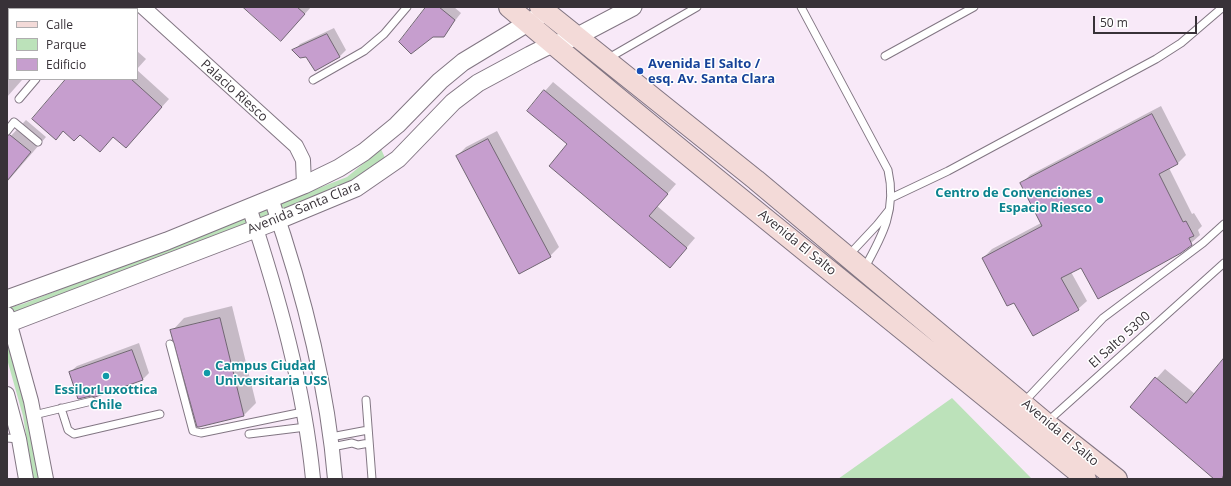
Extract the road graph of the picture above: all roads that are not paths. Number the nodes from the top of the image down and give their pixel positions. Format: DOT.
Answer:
graph roads {
  1 [pos="143,7"];
  2 [pos="407,7"];
  3 [pos="509,7"];
  4 [pos="633,7"];
  5 [pos="697,7"];
  6 [pos="801,7"];
  7 [pos="974,7"];
  8 [pos="1223,7"];
  9 [pos="547,9"];
  10 [pos="528,23"];
  11 [pos="576,37"];
  12 [pos="552,45"];
  13 [pos="885,56"];
  14 [pos="605,60"];
  15 [pos="35,80"];
  16 [pos="313,80"];
  17 [pos="19,99"];
  18 [pos="7,131"];
  19 [pos="38,142"];
  20 [pos="304,185"];
  21 [pos="272,198"];
  22 [pos="891,198"];
  23 [pos="249,207"];
  24 [pos="890,208"];
  25 [pos="279,220"];
  26 [pos="1224,224"];
  27 [pos="256,228"];
  28 [pos="847,257"];
  29 [pos="1224,263"];
  30 [pos="864,270"];
  31 [pos="7,299"];
  32 [pos="8,321"];
  33 [pos="170,344"];
  34 [pos="7,394"];
  35 [pos="366,400"];
  36 [pos="92,401"];
  37 [pos="61,408"];
  38 [pos="1017,410"];
  39 [pos="303,412"];
  40 [pos="160,414"];
  41 [pos="34,415"];
  42 [pos="11,420"];
  43 [pos="1039,429"];
  44 [pos="368,430"];
  45 [pos="307,431"];
  46 [pos="249,434"];
  47 [pos="13,438"];
  48 [pos="331,442"];
  49 [pos="369,443"];
  50 [pos="310,457"];
  51 [pos="26,479"];
  52 [pos="46,479"];
  53 [pos="313,479"];
  54 [pos="335,479"];
  55 [pos="372,479"];
  56 [pos="1086,479"];
  57 [pos="1116,479"];
  1 -- 20 [label="street, Palacio Riesco"];
  2 -- 16 [label="lane"];
  3 -- 10 [label="main road, Avenida El Salto"];
  4 -- 11 [label="street, Avenida Santa Clara"];
  5 -- 14 [label="lane"];
  6 -- 22 [label="lane"];
  7 -- 13 [label="lane"];
  8 -- 22 [label="lane"];
  9 -- 10 [label="street, Avenida Santa Clara"];
  9 -- 11 [label="main road, Avenida El Salto"];
  10 -- 12 [label="main road, Avenida El Salto"];
  10 -- 20 [label="street, Avenida Santa Clara"];
  11 -- 12 [label="street, Avenida Santa Clara"];
  11 -- 14 [label="main road, Avenida El Salto"];
  12 -- 25 [label="street, Avenida Santa Clara"];
  12 -- 38 [label="main road, Avenida El Salto"];
  14 -- 28 [label="main road, Avenida El Salto"];
  15 -- 17 [label="lane"];
  18 -- 19 [label="lane"];
  20 -- 21 [label="street, Avenida Santa Clara"];
  21 -- 23 [label="street, Avenida Santa Clara"];
  21 -- 25 [label="street"];
  22 -- 24 [label="lane"];
  23 -- 27 [label="street"];
  23 -- 31 [label="street, Avenida Santa Clara"];
  24 -- 28 [label="lane"];
  24 -- 30 [label="lane"];
  25 -- 27 [label="street, Avenida Santa Clara"];
  25 -- 48 [label="street"];
  26 -- 38 [label="lane"];
  27 -- 32 [label="street, Avenida Santa Clara"];
  27 -- 39 [label="street"];
  28 -- 30 [label="main road, Avenida El Salto"];
  29 -- 43 [label="lane, El Salto 5300"];
  30 -- 38 [label="main road, Avenida El Salto"];
  32 -- 41 [label="street"];
  33 -- 39 [label="lane"];
  34 -- 42 [label="street"];
  35 -- 44 [label="lane"];
  36 -- 37 [label="lane"];
  37 -- 40 [label="lane"];
  37 -- 41 [label="lane"];
  38 -- 43 [label="main road, Avenida El Salto"];
  39 -- 45 [label="street"];
  41 -- 52 [label="street"];
  42 -- 47 [label="street"];
  43 -- 56 [label="main road, Avenida El Salto"];
  43 -- 57 [label="main road, Avenida El Salto"];
  44 -- 48 [label="lane"];
  44 -- 49 [label="lane"];
  45 -- 46 [label="lane"];
  45 -- 48 [label="street"];
  45 -- 50 [label="street"];
  47 -- 51 [label="street"];
  48 -- 49 [label="lane"];
  48 -- 50 [label="street"];
  48 -- 54 [label="street"];
  49 -- 55 [label="lane"];
  50 -- 53 [label="street"];
}
